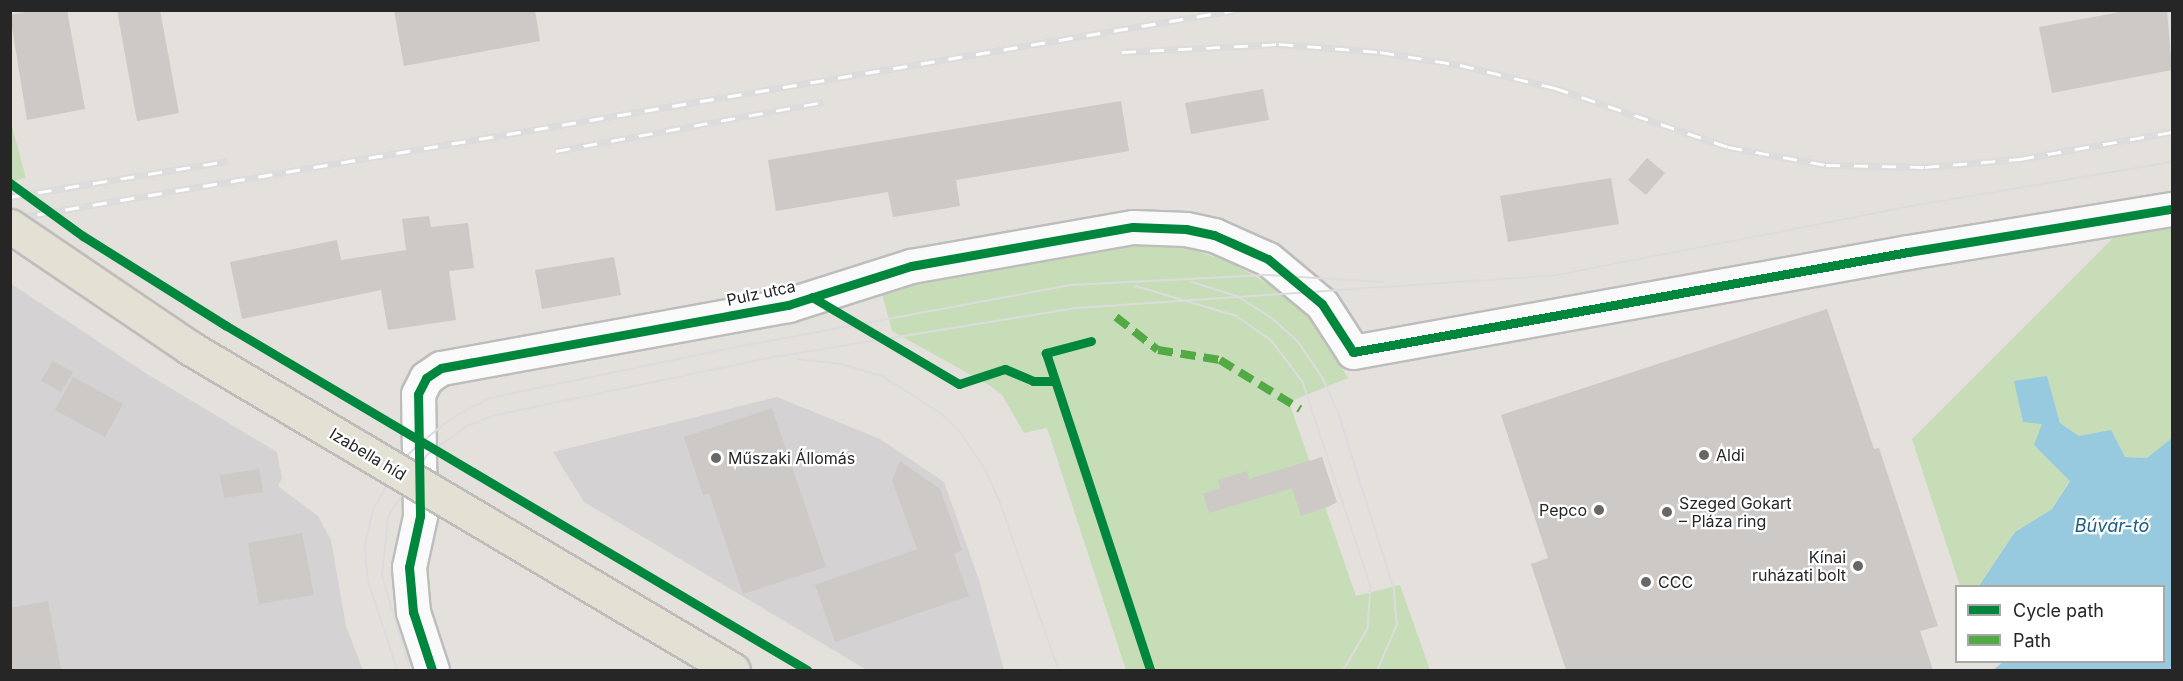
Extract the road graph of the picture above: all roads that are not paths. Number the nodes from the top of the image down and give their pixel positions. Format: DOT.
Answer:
graph roads {
  1 [pos="2172,209"];
  2 [pos="10,226"];
  3 [pos="432,670"];
  4 [pos="733,670"];
  1 -- 3 [label="street, Pulz utca"];
  2 -- 4 [label="main road, Izabella híd, bridge"];
}
